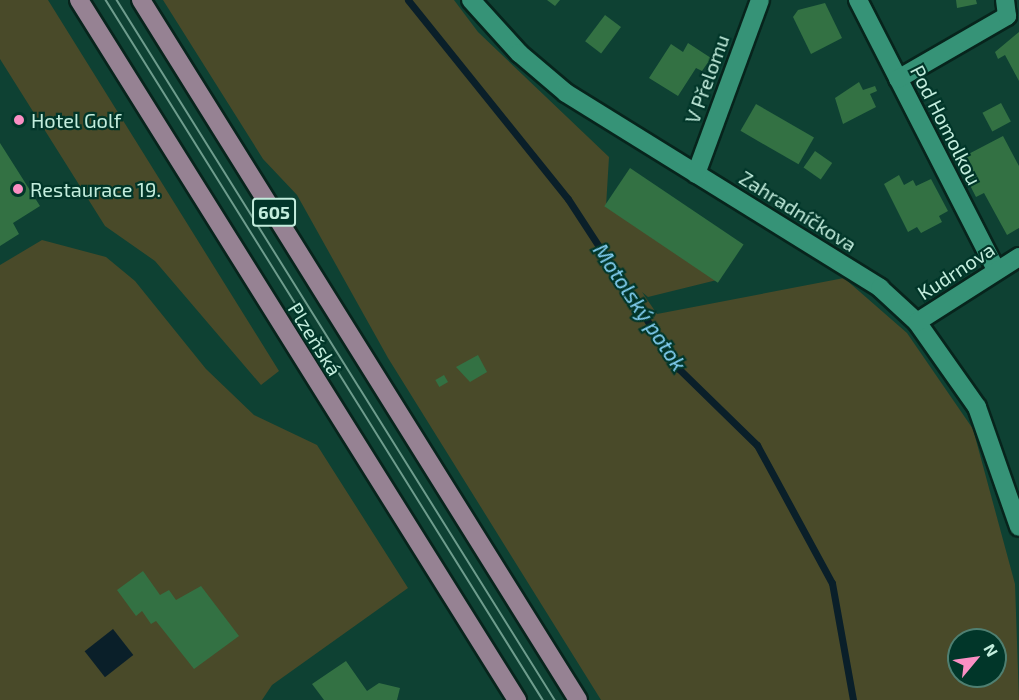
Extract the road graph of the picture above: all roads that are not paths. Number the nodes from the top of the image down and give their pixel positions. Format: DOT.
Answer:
graph roads {
  1 [pos="79,0"];
  2 [pos="141,0"];
  3 [pos="471,0"];
  4 [pos="760,0"];
  5 [pos="858,0"];
  6 [pos="1005,0"];
  7 [pos="898,79"];
  8 [pos="696,174"];
  9 [pos="1019,257"];
  10 [pos="996,270"];
  11 [pos="917,322"];
  12 [pos="1019,527"];
  13 [pos="517,700"];
  14 [pos="578,700"];
  1 -- 13 [label="main road, Plzeňská / 605"];
  2 -- 14 [label="main road, Plzeňská / 605"];
  3 -- 8 [label="street, Zahradníčkova"];
  4 -- 8 [label="street, V Přelomu"];
  5 -- 7 [label="street, Pod Homolkou"];
  6 -- 7 [label="street"];
  7 -- 10 [label="street, Pod Homolkou"];
  8 -- 11 [label="street, Zahradníčkova"];
  9 -- 10 [label="street, Kudrnova"];
  10 -- 11 [label="street, Kudrnova"];
  11 -- 12 [label="street, Zahradníčkova"];
}
